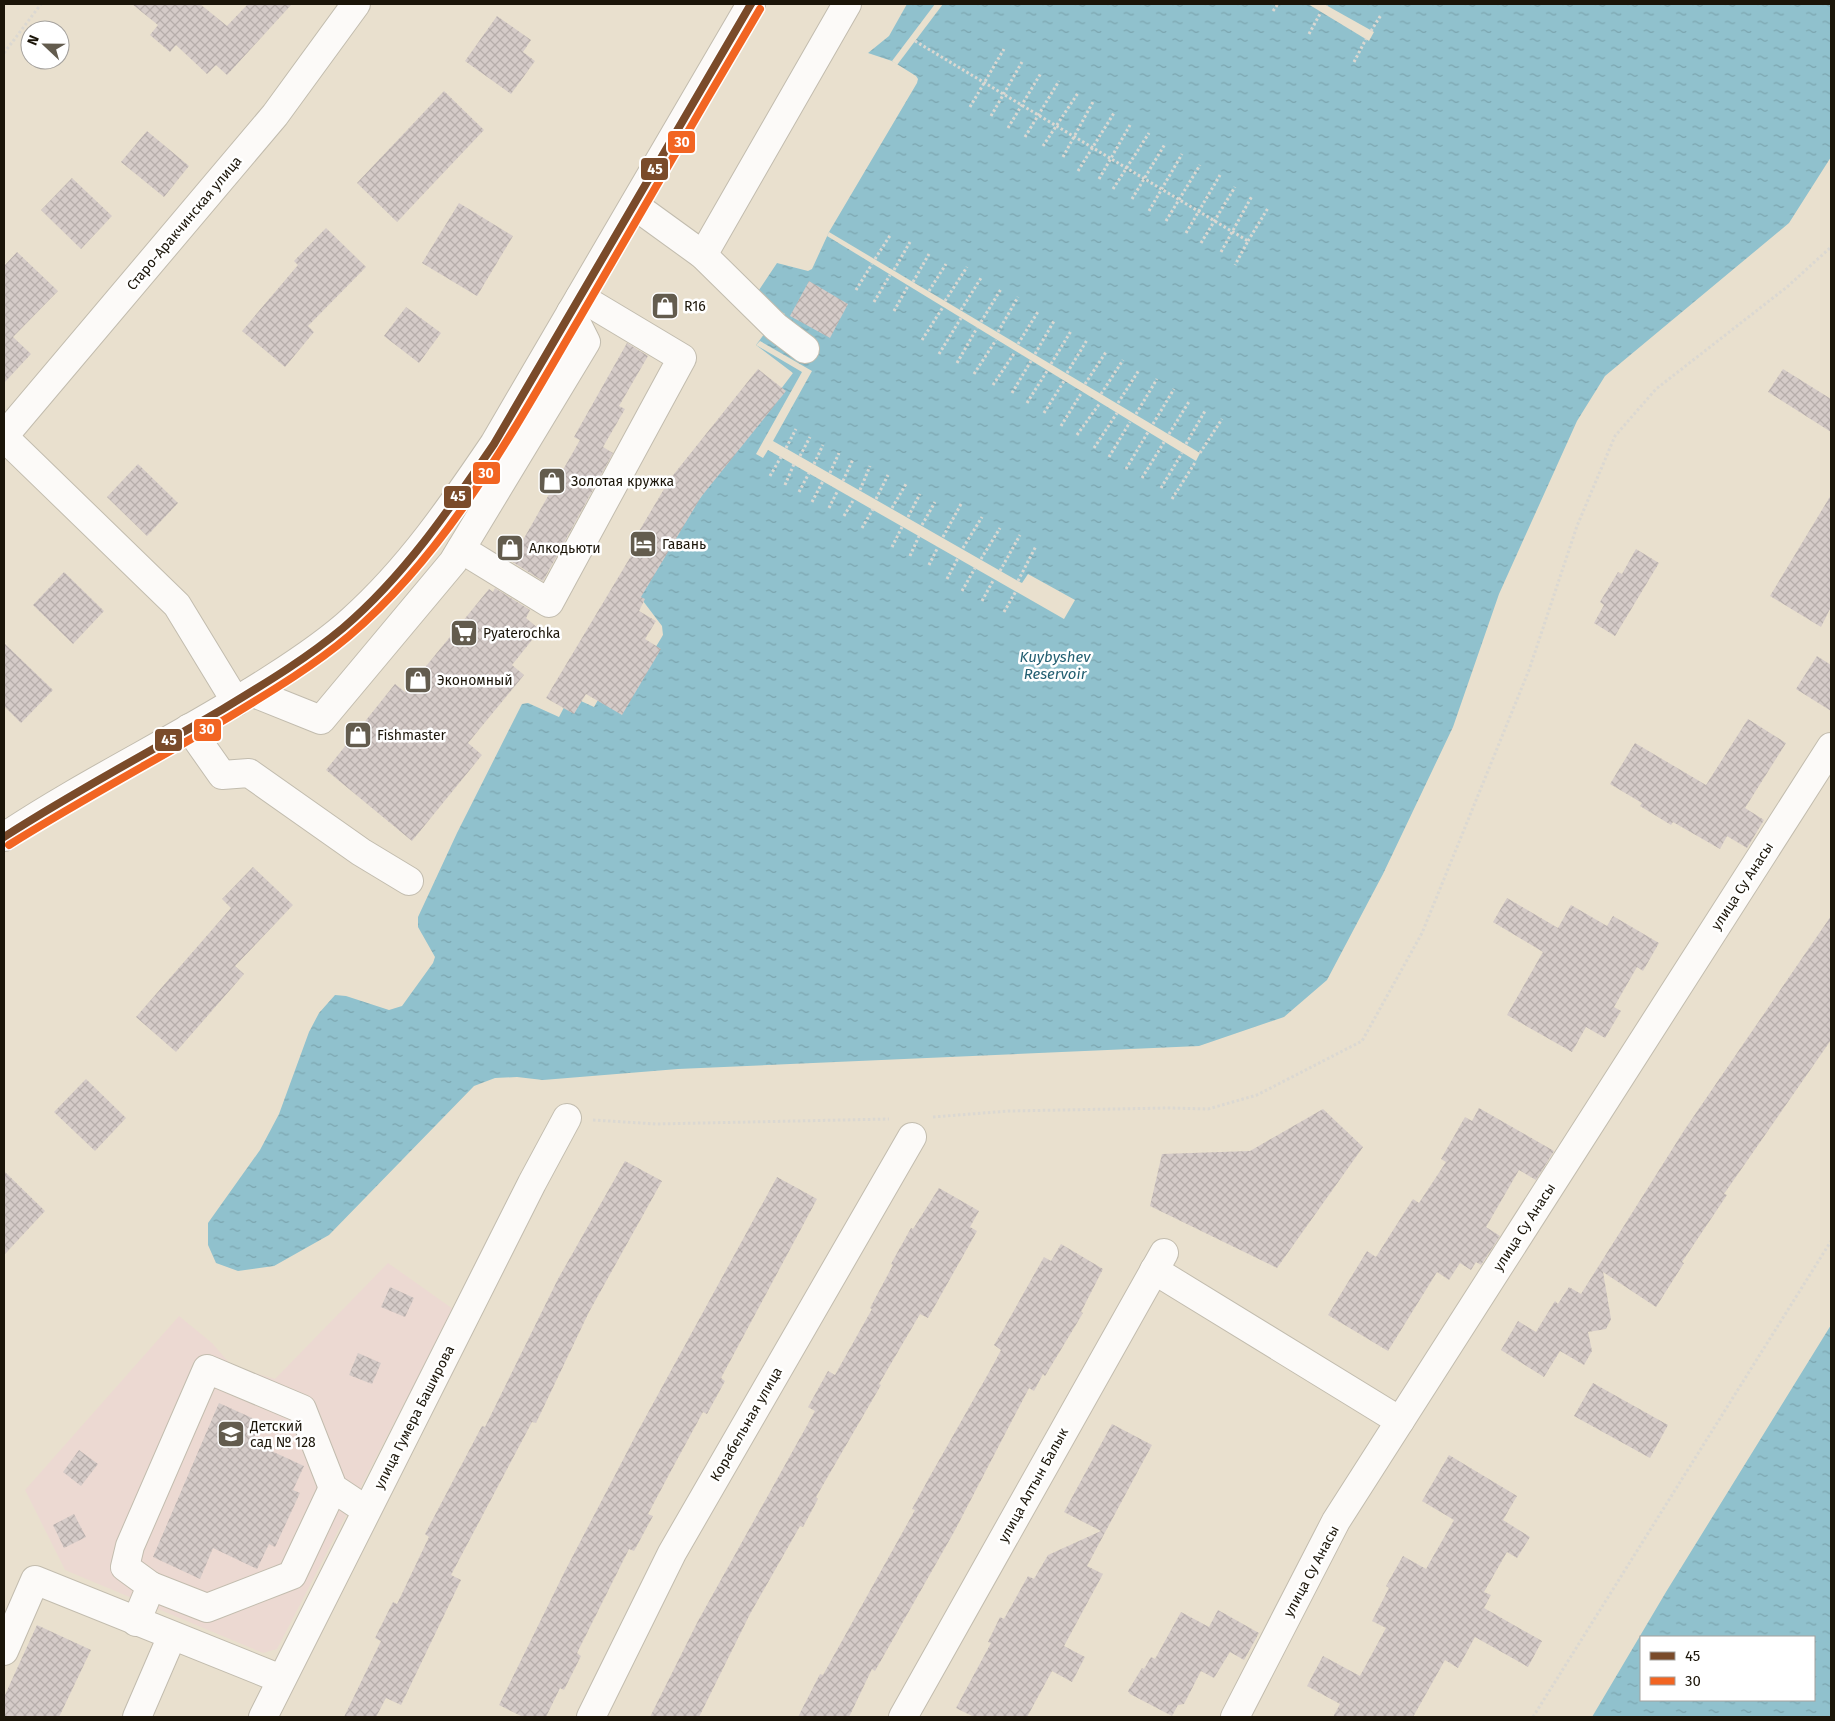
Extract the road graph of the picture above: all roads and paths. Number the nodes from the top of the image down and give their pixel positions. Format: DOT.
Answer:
graph roads {
  1 [pos="41,4"];
  2 [pos="356,4"];
  3 [pos="750,4"];
  4 [pos="848,4"];
  5 [pos="1278,4"];
  6 [pos="1273,11"];
  7 [pos="1322,12"];
  8 [pos="1381,15"];
  9 [pos="1371,31"];
  10 [pos="1309,34"];
  11 [pos="1366,39"];
  12 [pos="915,41"];
  13 [pos="1004,49"];
  14 [pos="4,53"];
  15 [pos="1022,62"];
  16 [pos="1354,62"];
  17 [pos="1041,73"];
  18 [pos="1059,82"];
  19 [pos="985,83"];
  20 [pos="1003,93"];
  21 [pos="1078,93"];
  22 [pos="1094,100"];
  23 [pos="1021,104"];
  24 [pos="970,107"];
  25 [pos="1114,113"];
  26 [pos="1038,114"];
  27 [pos="991,116"];
  28 [pos="1056,124"];
  29 [pos="1130,125"];
  30 [pos="1008,128"];
  31 [pos="1149,133"];
  32 [pos="1074,135"];
  33 [pos="1025,136"];
  34 [pos="1164,144"];
  35 [pos="1043,146"];
  36 [pos="1093,146"];
  37 [pos="1182,154"];
  38 [pos="1064,157"];
  39 [pos="1110,157"];
  40 [pos="1200,166"];
  41 [pos="1126,167"];
  42 [pos="1078,171"];
  43 [pos="1220,175"];
  44 [pos="1144,178"];
  45 [pos="1099,179"];
  46 [pos="1235,187"];
  47 [pos="1113,189"];
  48 [pos="1162,189"];
  49 [pos="1252,196"];
  50 [pos="1179,199"];
  51 [pos="1132,200"];
  52 [pos="634,205"];
  53 [pos="1268,208"];
  54 [pos="1149,211"];
  55 [pos="1198,211"];
  56 [pos="1166,221"];
  57 [pos="1214,221"];
  58 [pos="1231,231"];
  59 [pos="1186,233"];
  60 [pos="891,234"];
  61 [pos="910,242"];
  62 [pos="1248,242"];
  63 [pos="1201,243"];
  64 [pos="1831,247"];
  65 [pos="1221,252"];
  66 [pos="929,254"];
  67 [pos="703,255"];
  68 [pos="875,259"];
  69 [pos="872,264"];
  70 [pos="946,264"];
  71 [pos="1235,265"];
  72 [pos="966,267"];
  73 [pos="894,270"];
  74 [pos="890,275"];
  75 [pos="981,278"];
  76 [pos="914,282"];
  77 [pos="908,286"];
  78 [pos="1001,289"];
  79 [pos="856,290"];
  80 [pos="929,291"];
  81 [pos="1018,297"];
  82 [pos="945,301"];
  83 [pos="874,302"];
  84 [pos="575,304"];
  85 [pos="943,308"];
  86 [pos="961,310"];
  87 [pos="1039,310"];
  88 [pos="894,311"];
  89 [pos="961,318"];
  90 [pos="1054,321"];
  91 [pos="981,322"];
  92 [pos="977,328"];
  93 [pos="1071,331"];
  94 [pos="998,332"];
  95 [pos="922,340"];
  96 [pos="996,340"];
  97 [pos="1087,340"];
  98 [pos="1018,344"];
  99 [pos="805,349"];
  100 [pos="1015,352"];
  101 [pos="1106,352"];
  102 [pos="939,354"];
  103 [pos="1035,354"];
  104 [pos="1123,360"];
  105 [pos="1031,361"];
  106 [pos="957,363"];
  107 [pos="1050,364"];
  108 [pos="1139,370"];
  109 [pos="1047,371"];
  110 [pos="1067,373"];
  111 [pos="974,374"];
  112 [pos="1157,380"];
  113 [pos="1064,381"];
  114 [pos="1085,384"];
  115 [pos="993,385"];
  116 [pos="1174,389"];
  117 [pos="1082,392"];
  118 [pos="1012,393"];
  119 [pos="1101,394"];
  120 [pos="1190,400"];
  121 [pos="1027,403"];
  122 [pos="1100,403"];
  123 [pos="1118,403"];
  124 [pos="1205,411"];
  125 [pos="1044,413"];
  126 [pos="1117,413"];
  127 [pos="1136,414"];
  128 [pos="1222,419"];
  129 [pos="1130,422"];
  130 [pos="1153,424"];
  131 [pos="1061,426"];
  132 [pos="796,429"];
  133 [pos="1148,432"];
  134 [pos="1169,434"];
  135 [pos="1077,435"];
  136 [pos="4,436"];
  137 [pos="810,437"];
  138 [pos="1164,442"];
  139 [pos="1186,444"];
  140 [pos="823,446"];
  141 [pos="786,448"];
  142 [pos="1094,448"];
  143 [pos="839,453"];
  144 [pos="1182,453"];
  145 [pos="1200,453"];
  146 [pos="800,456"];
  147 [pos="781,457"];
  148 [pos="1109,457"];
  149 [pos="853,459"];
  150 [pos="1196,461"];
  151 [pos="794,464"];
  152 [pos="814,464"];
  153 [pos="870,466"];
  154 [pos="1126,468"];
  155 [pos="809,473"];
  156 [pos="830,473"];
  157 [pos="888,474"];
  158 [pos="770,476"];
  159 [pos="1142,478"];
  160 [pos="823,481"];
  161 [pos="843,481"];
  162 [pos="906,484"];
  163 [pos="785,485"];
  164 [pos="1161,488"];
  165 [pos="838,490"];
  166 [pos="860,490"];
  167 [pos="799,492"];
  168 [pos="920,494"];
  169 [pos="854,499"];
  170 [pos="876,499"];
  171 [pos="1172,499"];
  172 [pos="812,502"];
  173 [pos="936,502"];
  174 [pos="961,504"];
  175 [pos="829,508"];
  176 [pos="892,508"];
  177 [pos="873,509"];
  178 [pos="844,516"];
  179 [pos="908,517"];
  180 [pos="982,517"];
  181 [pos="922,525"];
  182 [pos="902,527"];
  183 [pos="862,528"];
  184 [pos="1000,528"];
  185 [pos="1020,535"];
  186 [pos="919,536"];
  187 [pos="943,537"];
  188 [pos="1036,546"];
  189 [pos="892,547"];
  190 [pos="938,547"];
  191 [pos="962,548"];
  192 [pos="461,549"];
  193 [pos="910,556"];
  194 [pos="958,558"];
  195 [pos="981,559"];
  196 [pos="929,565"];
  197 [pos="975,568"];
  198 [pos="1000,571"];
  199 [pos="947,579"];
  200 [pos="994,579"];
  201 [pos="1018,581"];
  202 [pos="962,591"];
  203 [pos="1016,591"];
  204 [pos="982,601"];
  205 [pos="1004,612"];
  206 [pos="243,697"];
  207 [pos="189,728"];
  208 [pos="1831,747"];
  209 [pos="4,837"];
  210 [pos="410,881"];
  211 [pos="567,1118"];
  212 [pos="932,1118"];
  213 [pos="892,1119"];
  214 [pos="912,1137"];
  215 [pos="1831,1241"];
  216 [pos="1400,1421"];
  217 [pos="333,1488"];
  218 [pos="366,1510"];
  219 [pos="150,1586"];
  220 [pos="136,1622"];
  221 [pos="172,1636"];
  222 [pos="4,1651"];
  223 [pos="281,1679"];
  224 [pos="137,1717"];
  225 [pos="264,1717"];
  226 [pos="592,1717"];
  227 [pos="903,1717"];
  228 [pos="1234,1717"];
  229 [pos="1533,1717"];
  1 -- 14 [label="path"];
  2 -- 136 [label="street, Старо-Аракчинская улица"];
  3 -- 52 [label="street"];
  4 -- 67 [label="street"];
  5 -- 6 [label="path"];
  7 -- 10 [label="path"];
  8 -- 9 [label="path"];
  11 -- 16 [label="path"];
  12 -- 19 [label="path"];
  13 -- 19 [label="path"];
  15 -- 20 [label="path"];
  17 -- 23 [label="path"];
  18 -- 26 [label="path"];
  19 -- 20 [label="path"];
  19 -- 24 [label="path"];
  20 -- 23 [label="path"];
  20 -- 27 [label="path"];
  21 -- 28 [label="path"];
  22 -- 32 [label="path"];
  23 -- 26 [label="path"];
  23 -- 30 [label="path"];
  25 -- 36 [label="path"];
  26 -- 28 [label="path"];
  26 -- 33 [label="path"];
  28 -- 32 [label="path"];
  28 -- 35 [label="path"];
  29 -- 39 [label="path"];
  31 -- 41 [label="path"];
  32 -- 36 [label="path"];
  32 -- 38 [label="path"];
  34 -- 44 [label="path"];
  36 -- 39 [label="path"];
  36 -- 42 [label="path"];
  37 -- 48 [label="path"];
  39 -- 41 [label="path"];
  39 -- 45 [label="path"];
  40 -- 50 [label="path"];
  41 -- 44 [label="path"];
  41 -- 47 [label="path"];
  43 -- 55 [label="path"];
  44 -- 48 [label="path"];
  44 -- 51 [label="path"];
  46 -- 57 [label="path"];
  48 -- 50 [label="path"];
  48 -- 54 [label="path"];
  49 -- 58 [label="path"];
  50 -- 55 [label="path"];
  50 -- 56 [label="path"];
  52 -- 67 [label="street"];
  52 -- 84 [label="street"];
  53 -- 62 [label="path"];
  55 -- 57 [label="path"];
  55 -- 59 [label="path"];
  57 -- 58 [label="path"];
  57 -- 63 [label="path"];
  58 -- 62 [label="path"];
  58 -- 65 [label="path"];
  60 -- 68 [label="path"];
  61 -- 73 [label="path"];
  62 -- 71 [label="path"];
  64 -- 212 [label="path"];
  66 -- 76 [label="path"];
  67 -- 99 [label="street"];
  69 -- 79 [label="path"];
  70 -- 80 [label="path"];
  72 -- 82 [label="path"];
  74 -- 83 [label="path"];
  75 -- 86 [label="path"];
  77 -- 88 [label="path"];
  78 -- 91 [label="path"];
  81 -- 94 [label="path"];
  84 -- 192 [label="street"];
  84 -- 192 [label="street"];
  84 -- 206 [label="street"];
  85 -- 95 [label="path"];
  87 -- 98 [label="path"];
  89 -- 102 [label="path"];
  90 -- 103 [label="path"];
  92 -- 106 [label="path"];
  93 -- 107 [label="path"];
  96 -- 111 [label="path"];
  97 -- 110 [label="path"];
  100 -- 115 [label="path"];
  101 -- 114 [label="path"];
  104 -- 119 [label="path"];
  105 -- 118 [label="path"];
  108 -- 123 [label="path"];
  109 -- 121 [label="path"];
  112 -- 127 [label="path"];
  113 -- 125 [label="path"];
  116 -- 130 [label="path"];
  117 -- 131 [label="path"];
  120 -- 134 [label="path"];
  122 -- 135 [label="path"];
  124 -- 139 [label="path"];
  126 -- 142 [label="path"];
  128 -- 145 [label="path"];
  129 -- 148 [label="path"];
  132 -- 141 [label="path"];
  133 -- 154 [label="path"];
  136 -- 206 [label="street"];
  137 -- 146 [label="path"];
  138 -- 159 [label="path"];
  140 -- 152 [label="path"];
  143 -- 156 [label="path"];
  144 -- 164 [label="path"];
  147 -- 158 [label="path"];
  149 -- 161 [label="path"];
  150 -- 171 [label="path"];
  151 -- 163 [label="path"];
  153 -- 166 [label="path"];
  155 -- 167 [label="path"];
  157 -- 170 [label="path"];
  160 -- 172 [label="path"];
  162 -- 176 [label="path"];
  165 -- 175 [label="path"];
  168 -- 179 [label="path"];
  169 -- 178 [label="path"];
  173 -- 181 [label="path"];
  174 -- 187 [label="path"];
  177 -- 183 [label="path"];
  180 -- 191 [label="path"];
  182 -- 189 [label="path"];
  184 -- 195 [label="path"];
  185 -- 198 [label="path"];
  186 -- 193 [label="path"];
  188 -- 201 [label="path"];
  190 -- 196 [label="path"];
  192 -- 206 [label="street"];
  194 -- 199 [label="path"];
  197 -- 202 [label="path"];
  200 -- 204 [label="path"];
  203 -- 205 [label="path"];
  206 -- 207 [label="street"];
  207 -- 209 [label="street"];
  207 -- 210 [label="street"];
  208 -- 216 [label="street, улица Су Анасы"];
  211 -- 213 [label="path"];
  211 -- 218 [label="street, улица Гумера Баширова"];
  214 -- 226 [label="street, Корабельная улица"];
  215 -- 229 [label="path"];
  216 -- 227 [label="street, улица Алтын Балык"];
  216 -- 228 [label="street, улица Су Анасы"];
  217 -- 218 [label="street"];
  217 -- 219 [label="street"];
  217 -- 219 [label="street"];
  218 -- 223 [label="street, улица Гумера Баширова"];
  219 -- 220 [label="street"];
  220 -- 221 [label="street"];
  220 -- 222 [label="street"];
  221 -- 223 [label="street"];
  221 -- 224 [label="street"];
  223 -- 225 [label="street, улица Гумера Баширова"];
}
